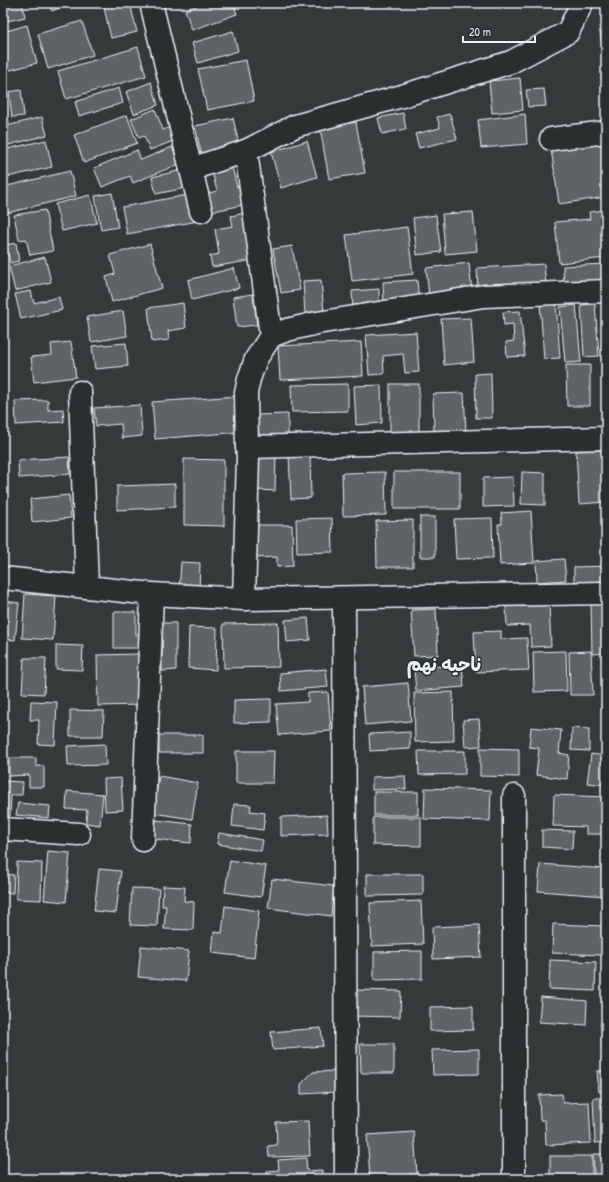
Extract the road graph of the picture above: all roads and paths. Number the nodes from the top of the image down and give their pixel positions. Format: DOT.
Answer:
graph roads {
  1 [pos="151,3"];
  2 [pos="582,3"];
  3 [pos="606,132"];
  4 [pos="551,139"];
  5 [pos="246,151"];
  6 [pos="191,169"];
  7 [pos="201,211"];
  8 [pos="606,291"];
  9 [pos="271,336"];
  10 [pos="80,392"];
  11 [pos="606,438"];
  12 [pos="247,447"];
  13 [pos="3,578"];
  14 [pos="87,587"];
  15 [pos="606,593"];
  16 [pos="152,594"];
  17 [pos="344,598"];
  18 [pos="244,599"];
  19 [pos="514,796"];
  20 [pos="3,828"];
  21 [pos="79,834"];
  22 [pos="143,840"];
  23 [pos="346,1179"];
  24 [pos="514,1179"];
  1 -- 6 [label="street"];
  2 -- 5 [label="street"];
  3 -- 4 [label="street"];
  5 -- 6 [label="street"];
  5 -- 9 [label="street"];
  6 -- 7 [label="street"];
  8 -- 9 [label="street"];
  9 -- 12 [label="street"];
  10 -- 14 [label="street"];
  11 -- 12 [label="street"];
  12 -- 18 [label="street"];
  13 -- 14 [label="street"];
  14 -- 16 [label="street"];
  15 -- 17 [label="street"];
  16 -- 18 [label="street"];
  16 -- 22 [label="street"];
  17 -- 18 [label="street"];
  17 -- 23 [label="street"];
  19 -- 24 [label="street"];
  20 -- 21 [label="street"];
}
